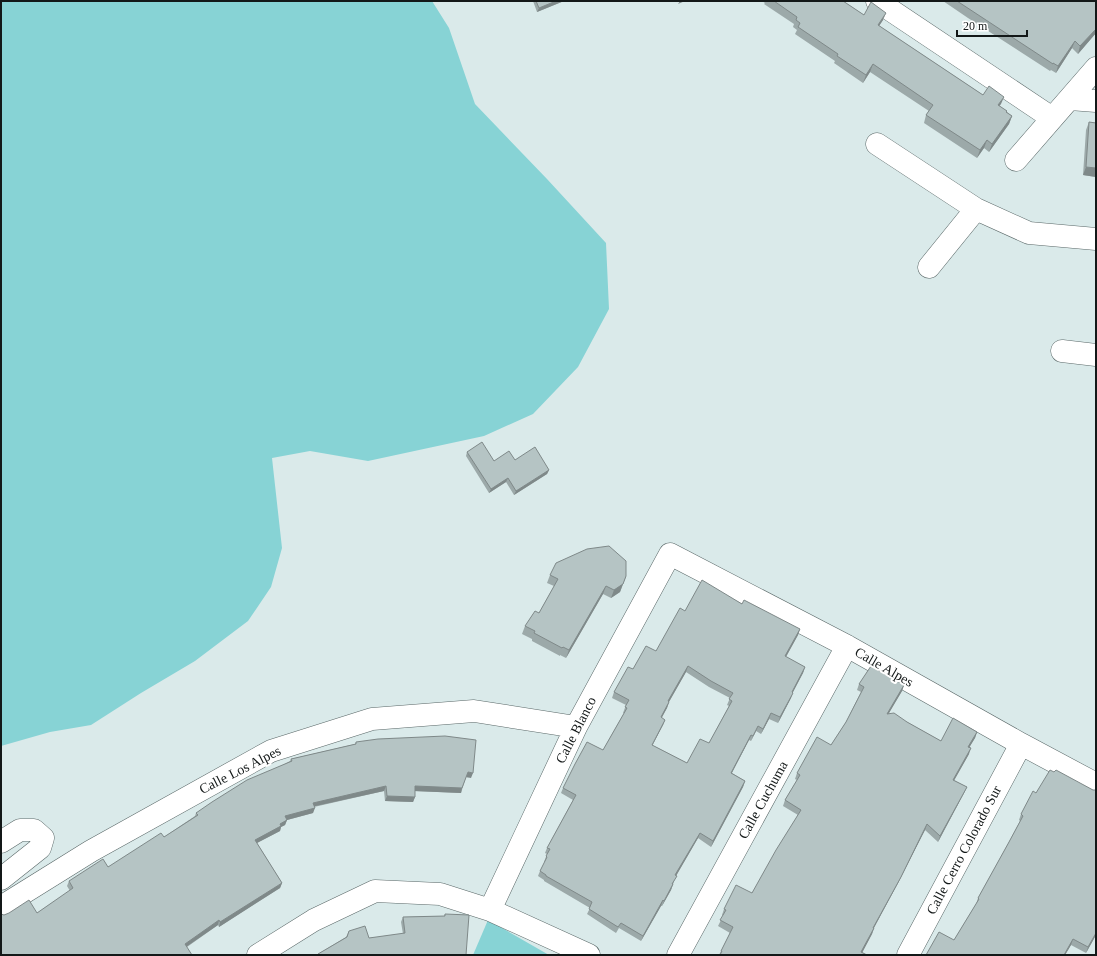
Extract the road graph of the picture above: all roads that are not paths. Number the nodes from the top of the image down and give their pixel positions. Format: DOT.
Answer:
graph roads {
  1 [pos="877,1"];
  2 [pos="1096,68"];
  3 [pos="1070,99"];
  4 [pos="1096,101"];
  5 [pos="1052,118"];
  6 [pos="876,144"];
  7 [pos="1016,160"];
  8 [pos="976,209"];
  9 [pos="1096,239"];
  10 [pos="929,267"];
  11 [pos="1062,351"];
  12 [pos="1096,355"];
  13 [pos="670,554"];
  14 [pos="847,646"];
  15 [pos="576,728"];
  16 [pos="1021,744"];
  17 [pos="1096,784"];
  18 [pos="1,842"];
  19 [pos="1,879"];
  20 [pos="1,907"];
  21 [pos="490,910"];
  22 [pos="258,955"];
  23 [pos="589,955"];
  24 [pos="678,955"];
  25 [pos="908,955"];
  1 -- 5 [label="street"];
  2 -- 3 [label="street"];
  3 -- 4 [label="street"];
  3 -- 5 [label="street"];
  5 -- 7 [label="street"];
  6 -- 8 [label="street"];
  8 -- 9 [label="street"];
  8 -- 10 [label="street"];
  11 -- 12 [label="street"];
  13 -- 14 [label="street, Calle Alpes"];
  13 -- 15 [label="street, Calle Blanco"];
  14 -- 16 [label="street, Calle Alpes"];
  14 -- 24 [label="street, Calle Cuchuma"];
  15 -- 20 [label="street, Calle Los Alpes"];
  15 -- 21 [label="street, Calle Blanco"];
  16 -- 17 [label="street, Calle Alpes"];
  16 -- 25 [label="street, Calle Cerro Colorado Sur"];
  18 -- 19 [label="street"];
  21 -- 22 [label="street"];
  21 -- 23 [label="street"];
}
